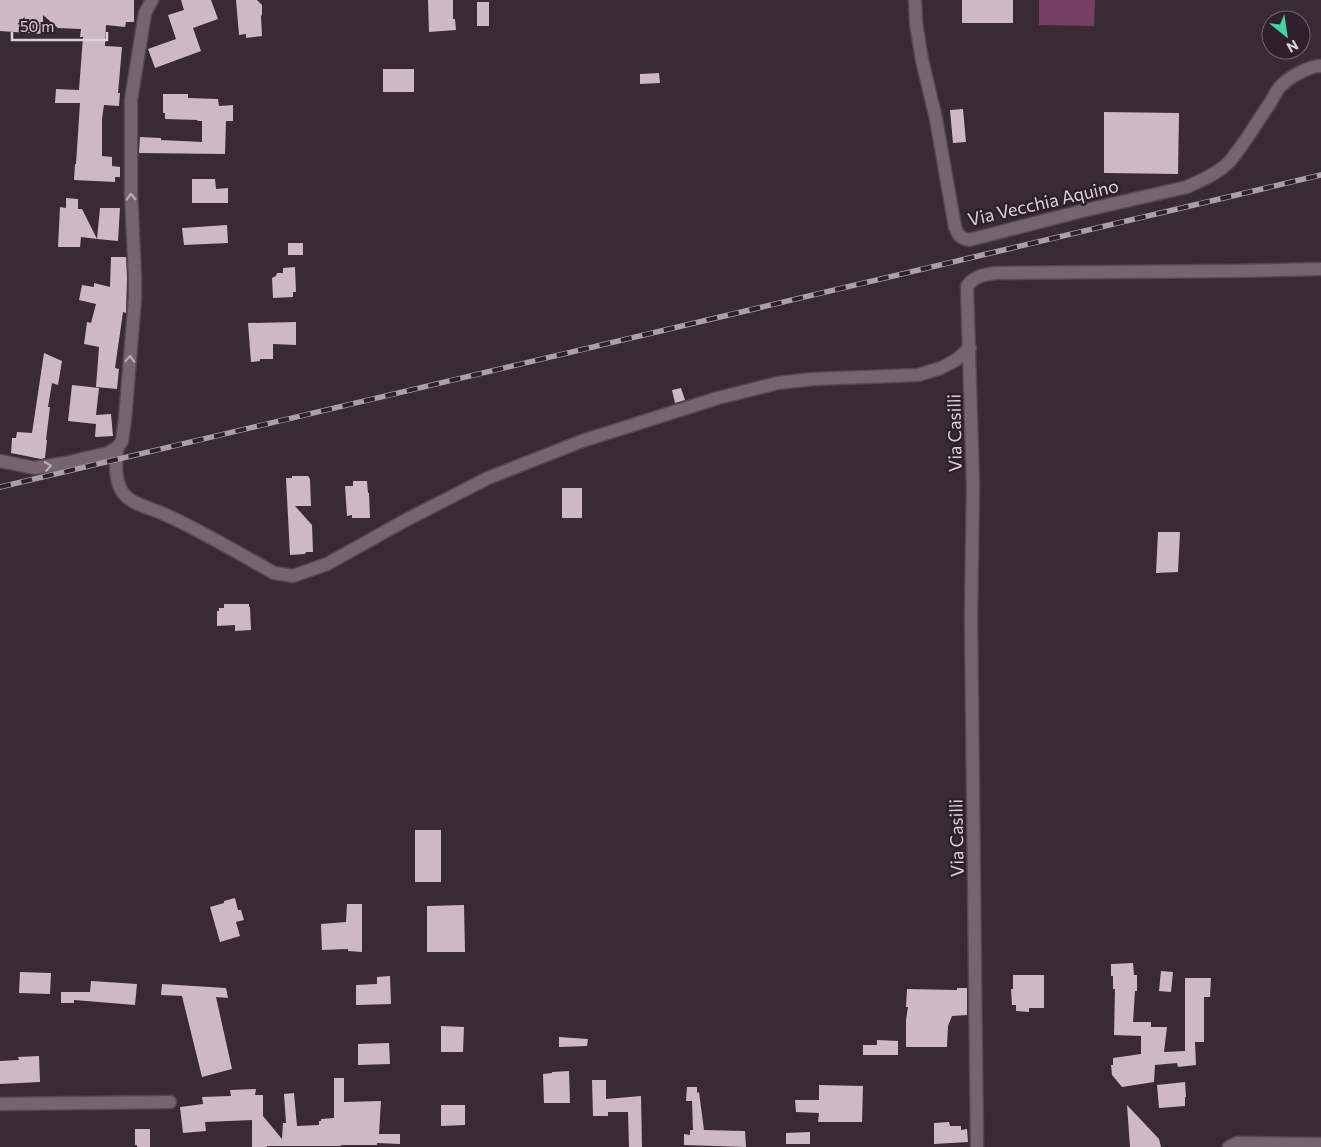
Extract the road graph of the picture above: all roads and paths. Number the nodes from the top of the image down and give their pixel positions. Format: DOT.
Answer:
graph roads {
  1 [pos="152,0"];
  2 [pos="914,0"];
  3 [pos="1321,66"];
  4 [pos="1321,268"];
  5 [pos="970,348"];
  6 [pos="117,448"];
  7 [pos="0,461"];
  8 [pos="170,1102"];
  9 [pos="0,1104"];
  10 [pos="1321,1144"];
  11 [pos="977,1147"];
  12 [pos="1229,1147"];
  6 -- 1 [label="street, one-way"];
  2 -- 3 [label="street, Via Vecchia Aquino"];
  4 -- 5 [label="street, Via Casilli"];
  5 -- 6 [label="street"];
  5 -- 11 [label="street, Via Casilli"];
  7 -- 6 [label="street, one-way"];
  8 -- 9 [label="street"];
  10 -- 12 [label="street"];
}
